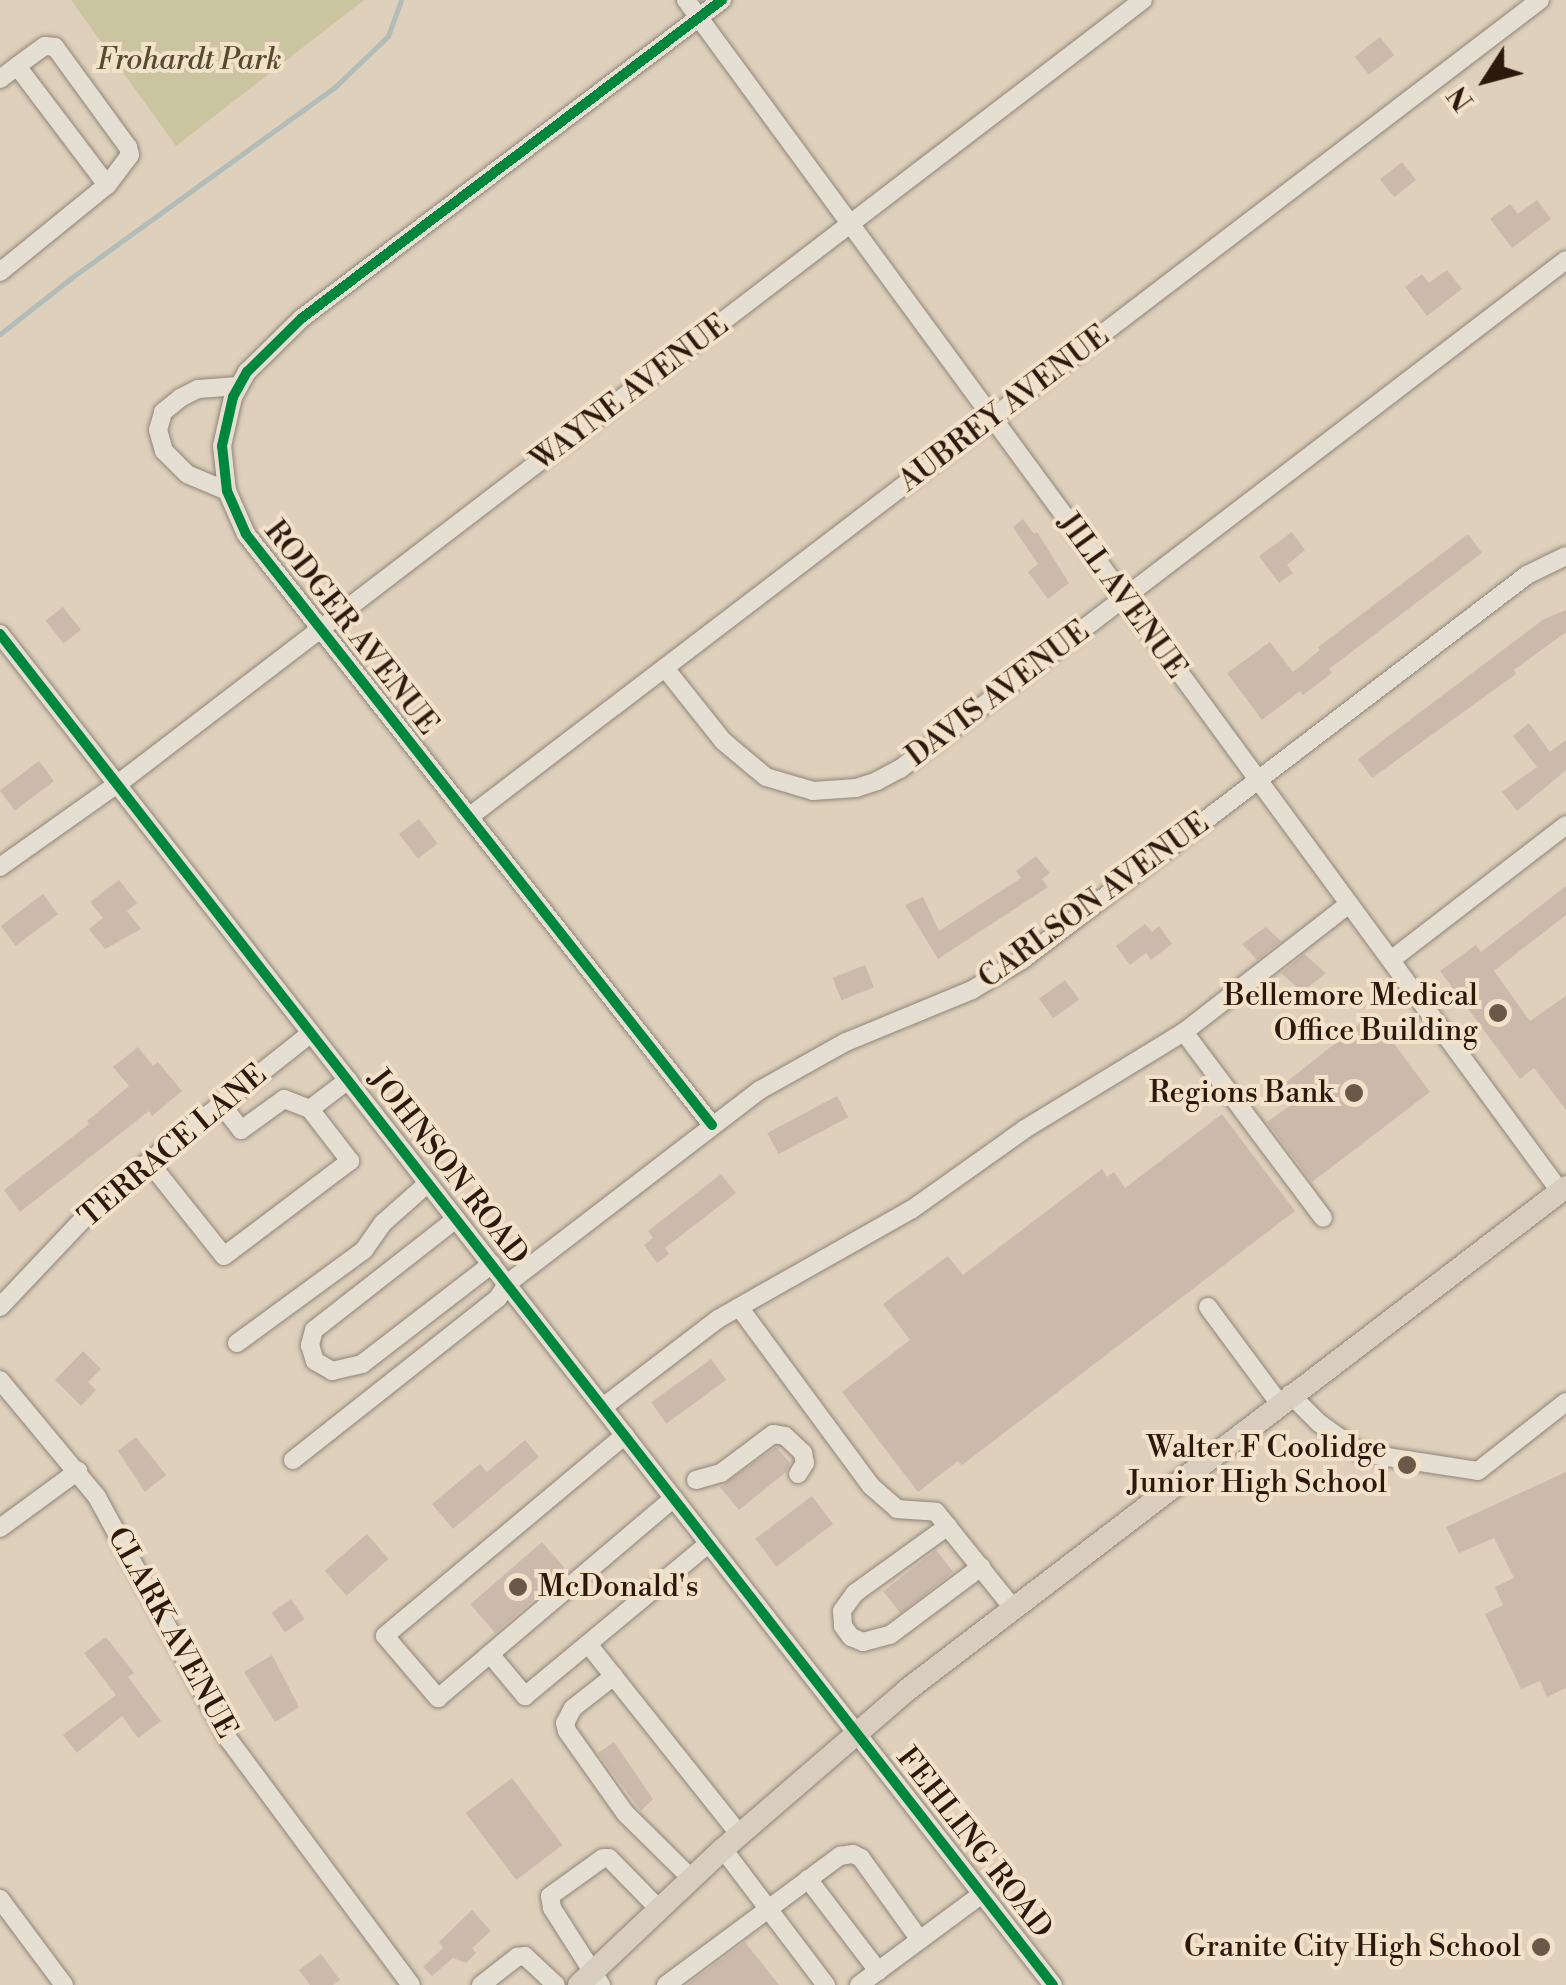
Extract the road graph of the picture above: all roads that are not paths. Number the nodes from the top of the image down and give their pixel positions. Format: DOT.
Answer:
graph roads {
  1 [pos="686,0"];
  2 [pos="722,0"];
  3 [pos="1143,0"];
  4 [pos="1540,0"];
  5 [pos="699,18"];
  6 [pos="17,66"];
  7 [pos="0,79"];
  8 [pos="107,185"];
  9 [pos="851,224"];
  10 [pos="1566,260"];
  11 [pos="0,272"];
  12 [pos="240,386"];
  13 [pos="992,418"];
  14 [pos="226,490"];
  15 [pos="1566,556"];
  16 [pos="1124,599"];
  17 [pos="319,631"];
  18 [pos="0,634"];
  19 [pos="665,668"];
  20 [pos="1258,781"];
  21 [pos="116,784"];
  22 [pos="468,818"];
  23 [pos="1566,826"];
  24 [pos="0,867"];
  25 [pos="1350,904"];
  26 [pos="1390,960"];
  27 [pos="1184,1032"];
  28 [pos="311,1033"];
  29 [pos="348,1080"];
  30 [pos="221,1104"];
  31 [pos="310,1109"];
  32 [pos="712,1125"];
  33 [pos="148,1162"];
  34 [pos="428,1183"];
  35 [pos="1563,1189"];
  36 [pos="1323,1218"];
  37 [pos="456,1219"];
  38 [pos="492,1264"];
  39 [pos="508,1284"];
  40 [pos="0,1307"];
  41 [pos="739,1307"];
  42 [pos="1208,1307"];
  43 [pos="237,1343"];
  44 [pos="0,1380"];
  45 [pos="1284,1399"];
  46 [pos="1566,1402"];
  47 [pos="603,1408"];
  48 [pos="625,1435"];
  49 [pos="293,1460"];
  50 [pos="78,1471"];
  51 [pos="798,1474"];
  52 [pos="696,1480"];
  53 [pos="674,1498"];
  54 [pos="948,1526"];
  55 [pos="0,1528"];
  56 [pos="709,1544"];
  57 [pos="981,1567"];
  58 [pos="1013,1608"];
  59 [pos="588,1644"];
  60 [pos="490,1654"];
  61 [pos="614,1676"];
  62 [pos="854,1733"];
  63 [pos="731,1841"];
  64 [pos="691,1878"];
  65 [pos="808,1879"];
  66 [pos="982,1894"];
  67 [pos="0,1899"];
  68 [pos="768,1908"];
  69 [pos="658,1909"];
  70 [pos="920,1940"];
  71 [pos="878,1971"];
  72 [pos="591,1981"];
  73 [pos="405,1983"];
  74 [pos="64,1985"];
  75 [pos="481,1985"];
  76 [pos="556,1985"];
  77 [pos="666,1985"];
  78 [pos="826,1985"];
  79 [pos="859,1985"];
  80 [pos="1053,1985"];
  1 -- 5 [label="street, JILL AVENUE"];
  2 -- 5 [label="street, RODGER AVENUE"];
  3 -- 9 [label="street, WAYNE AVENUE"];
  4 -- 13 [label="street, AUBREY AVENUE"];
  5 -- 9 [label="street, JILL AVENUE"];
  5 -- 12 [label="street, RODGER AVENUE"];
  6 -- 7 [label="street"];
  6 -- 8 [label="street"];
  6 -- 8 [label="street"];
  8 -- 11 [label="street"];
  9 -- 13 [label="street, JILL AVENUE"];
  9 -- 17 [label="street, WAYNE AVENUE"];
  10 -- 16 [label="street, DAVIS AVENUE"];
  12 -- 14 [label="street, RODGER AVENUE"];
  12 -- 14 [label="street"];
  13 -- 16 [label="street, JILL AVENUE"];
  13 -- 19 [label="street, AUBREY AVENUE"];
  14 -- 17 [label="street, RODGER AVENUE"];
  15 -- 20 [label="street, CARLSON AVENUE"];
  16 -- 19 [label="street, DAVIS AVENUE"];
  16 -- 20 [label="street, JILL AVENUE"];
  17 -- 21 [label="street, WAYNE AVENUE"];
  17 -- 22 [label="street, RODGER AVENUE"];
  18 -- 21 [label="street, JOHNSON ROAD"];
  19 -- 22 [label="street, AUBREY AVENUE"];
  20 -- 25 [label="street, JILL AVENUE"];
  20 -- 32 [label="street, CARLSON AVENUE"];
  21 -- 24 [label="street, WAYNE AVENUE"];
  21 -- 28 [label="street, JOHNSON ROAD"];
  22 -- 32 [label="street, RODGER AVENUE"];
  23 -- 26 [label="street"];
  25 -- 26 [label="street, JILL AVENUE"];
  25 -- 27 [label="street"];
  26 -- 35 [label="street, JILL AVENUE"];
  27 -- 36 [label="street"];
  27 -- 41 [label="street"];
  28 -- 29 [label="street, JOHNSON ROAD"];
  28 -- 30 [label="street, TERRACE LANE"];
  29 -- 31 [label="street"];
  29 -- 34 [label="street, JOHNSON ROAD"];
  30 -- 31 [label="street"];
  30 -- 33 [label="street, TERRACE LANE"];
  31 -- 33 [label="street"];
  32 -- 39 [label="street, CARLSON AVENUE"];
  33 -- 40 [label="street, TERRACE LANE"];
  34 -- 37 [label="street, JOHNSON ROAD"];
  34 -- 43 [label="street"];
  35 -- 45 [label="main road"];
  37 -- 38 [label="street, JOHNSON ROAD"];
  37 -- 38 [label="street"];
  38 -- 39 [label="street, JOHNSON ROAD"];
  39 -- 47 [label="street, JOHNSON ROAD"];
  39 -- 49 [label="street, CARLSON AVENUE"];
  41 -- 47 [label="street"];
  41 -- 54 [label="street"];
  42 -- 45 [label="street"];
  44 -- 50 [label="street, CLARK AVENUE"];
  45 -- 46 [label="street"];
  45 -- 58 [label="main road"];
  47 -- 48 [label="street, JOHNSON ROAD"];
  48 -- 53 [label="street, JOHNSON ROAD"];
  48 -- 60 [label="street"];
  50 -- 55 [label="street"];
  50 -- 73 [label="street, CLARK AVENUE"];
  51 -- 52 [label="street"];
  53 -- 56 [label="street, JOHNSON ROAD"];
  53 -- 60 [label="street"];
  54 -- 57 [label="street"];
  54 -- 57 [label="street"];
  56 -- 59 [label="street"];
  56 -- 62 [label="street, JOHNSON ROAD"];
  57 -- 58 [label="street"];
  58 -- 62 [label="main road"];
  59 -- 60 [label="street"];
  59 -- 61 [label="street"];
  61 -- 63 [label="street"];
  61 -- 64 [label="street"];
  62 -- 63 [label="main road"];
  62 -- 66 [label="street, FEHLING ROAD"];
  63 -- 64 [label="main road"];
  63 -- 68 [label="street"];
  64 -- 69 [label="main road"];
  65 -- 68 [label="street"];
  65 -- 70 [label="street"];
  65 -- 71 [label="street"];
  66 -- 70 [label="street"];
  66 -- 80 [label="street, FEHLING ROAD"];
  67 -- 74 [label="street"];
  68 -- 77 [label="street"];
  68 -- 78 [label="street"];
  69 -- 72 [label="main road"];
  69 -- 72 [label="street"];
  70 -- 71 [label="street"];
  71 -- 79 [label="street"];
  75 -- 76 [label="street"];
}
